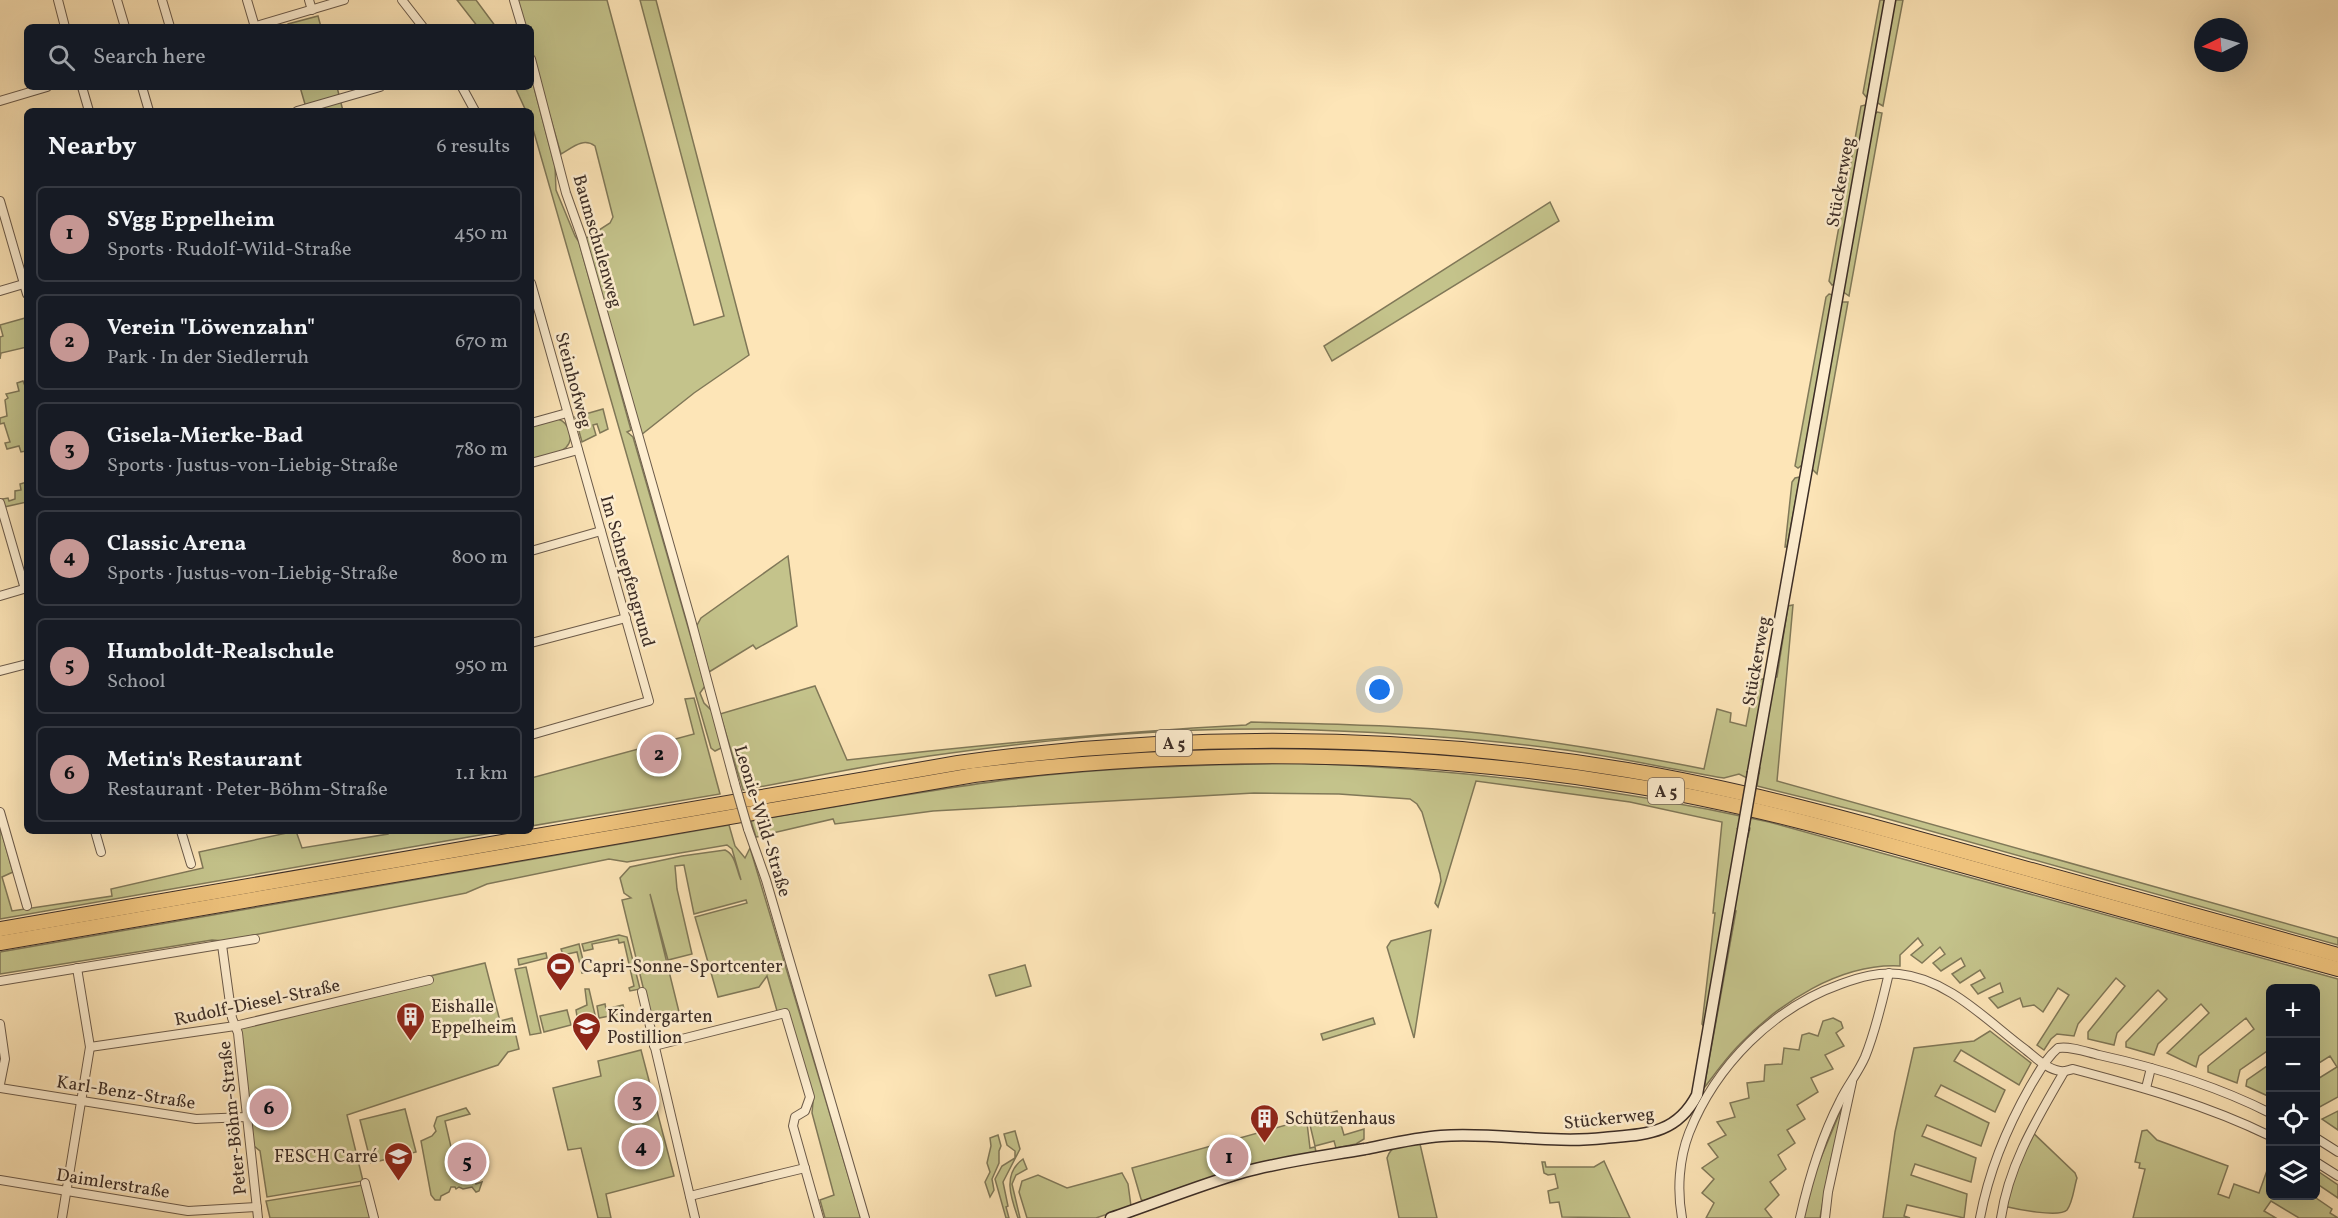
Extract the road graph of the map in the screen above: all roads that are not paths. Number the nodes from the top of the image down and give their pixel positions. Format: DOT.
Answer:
graph roads {
  1 [pos="58,0"];
  2 [pos="117,0"];
  3 [pos="162,0"];
  4 [pos="247,0"];
  5 [pos="309,0"];
  6 [pos="344,0"];
  7 [pos="402,0"];
  8 [pos="514,0"];
  9 [pos="1890,0"];
  10 [pos="312,10"];
  11 [pos="64,24"];
  12 [pos="123,24"];
  13 [pos="169,24"];
  14 [pos="253,24"];
  15 [pos="264,24"];
  16 [pos="421,24"];
  17 [pos="521,24"];
  18 [pos="534,70"];
  19 [pos="36,90"];
  20 [pos="83,90"];
  21 [pos="143,90"];
  22 [pos="370,90"];
  23 [pos="464,90"];
  24 [pos="0,100"];
  25 [pos="88,108"];
  26 [pos="148,108"];
  27 [pos="307,108"];
  28 [pos="473,108"];
  29 [pos="0,201"];
  30 [pos="24,277"];
  31 [pos="24,284"];
  32 [pos="0,291"];
  33 [pos="534,294"];
  34 [pos="567,413"];
  35 [pos="534,422"];
  36 [pos="637,431"];
  37 [pos="578,450"];
  38 [pos="534,462"];
  39 [pos="0,503"];
  40 [pos="601,531"];
  41 [pos="534,550"];
  42 [pos="24,581"];
  43 [pos="24,589"];
  44 [pos="0,596"];
  45 [pos="626,618"];
  46 [pos="534,642"];
  47 [pos="24,665"];
  48 [pos="0,671"];
  49 [pos="534,734"];
  50 [pos="0,812"];
  51 [pos="96,834"];
  52 [pos="182,834"];
  53 [pos="101,852"];
  54 [pos="191,864"];
  55 [pos="27,906"];
  56 [pos="0,928"];
  57 [pos="255,939"];
  58 [pos="0,943"];
  59 [pos="222,945"];
  60 [pos="2338,955"];
  61 [pos="77,968"];
  62 [pos="2338,969"];
  63 [pos="1889,973"];
  64 [pos="429,980"];
  65 [pos="0,981"];
  66 [pos="642,992"];
  67 [pos="0,1024"];
  68 [pos="235,1026"];
  69 [pos="654,1046"];
  70 [pos="90,1047"];
  71 [pos="2044,1064"];
  72 [pos="2151,1068"];
  73 [pos="2064,1072"];
  74 [pos="1852,1081"];
  75 [pos="0,1086"];
  76 [pos="2146,1088"];
  77 [pos="81,1100"];
  78 [pos="2266,1111"];
  79 [pos="247,1117"];
  80 [pos="2266,1134"];
  81 [pos="2320,1141"];
  82 [pos="2338,1152"];
  83 [pos="2320,1165"];
  84 [pos="805,1168"];
  85 [pos="2338,1176"];
  86 [pos="0,1180"];
  87 [pos="365,1183"];
  88 [pos="67,1190"];
  89 [pos="690,1196"];
  90 [pos="257,1207"];
  91 [pos="63,1218"];
  92 [pos="258,1218"];
  93 [pos="374,1218"];
  94 [pos="695,1218"];
  95 [pos="819,1218"];
  96 [pos="865,1218"];
  97 [pos="1111,1218"];
  98 [pos="1682,1218"];
  99 [pos="1800,1218"];
  100 [pos="1825,1218"];
  101 [pos="1980,1218"];
  102 [pos="2001,1218"];
  1 -- 11 [label="street"];
  2 -- 12 [label="street"];
  3 -- 13 [label="street"];
  4 -- 14 [label="street"];
  5 -- 10 [label="street"];
  6 -- 10 [label="street"];
  7 -- 16 [label="street"];
  8 -- 17 [label="street"];
  9 -- 97 [label="street, Stückerweg, bridge"];
  10 -- 15 [label="street"];
  18 -- 36 [label="street, Baumschulenweg"];
  19 -- 24 [label="street"];
  20 -- 25 [label="street"];
  21 -- 26 [label="street"];
  22 -- 27 [label="street"];
  23 -- 28 [label="street"];
  29 -- 30 [label="street"];
  31 -- 32 [label="street"];
  33 -- 34 [label="street, Steinhofweg"];
  34 -- 35 [label="street"];
  34 -- 37 [label="street, Steinhofweg"];
  36 -- 96 [label="street, Leonie-Wild-Straße, bridge"];
  37 -- 38 [label="street"];
  37 -- 40 [label="street, Im Schnepfengrund"];
  39 -- 42 [label="street"];
  40 -- 41 [label="street"];
  40 -- 45 [label="street, Im Schnepfengrund"];
  43 -- 44 [label="street"];
  45 -- 46 [label="street"];
  45 -- 49 [label="street, Im Schnepfengrund"];
  47 -- 48 [label="street"];
  50 -- 55 [label="street"];
  51 -- 53 [label="street"];
  52 -- 54 [label="street"];
  56 -- 60 [label="highway, A 5"];
  57 -- 59 [label="street"];
  58 -- 62 [label="highway, A 5"];
  59 -- 61 [label="street"];
  59 -- 68 [label="street, Peter-Böhm-Straße"];
  61 -- 65 [label="street"];
  61 -- 70 [label="street"];
  63 -- 71 [label="street"];
  63 -- 74 [label="street"];
  63 -- 98 [label="street"];
  64 -- 68 [label="street, Rudolf-Diesel-Straße"];
  66 -- 69 [label="street"];
  67 -- 75 [label="street"];
  68 -- 70 [label="street, Rudolf-Diesel-Straße"];
  68 -- 79 [label="street, Peter-Böhm-Straße"];
  69 -- 84 [label="street"];
  69 -- 89 [label="street"];
  70 -- 77 [label="street"];
  71 -- 72 [label="street"];
  71 -- 73 [label="street"];
  71 -- 101 [label="street"];
  72 -- 76 [label="street"];
  72 -- 78 [label="street"];
  73 -- 76 [label="street"];
  73 -- 102 [label="street"];
  74 -- 99 [label="street"];
  74 -- 100 [label="street"];
  75 -- 77 [label="street, Karl-Benz-Straße"];
  76 -- 80 [label="street"];
  77 -- 79 [label="street, Karl-Benz-Straße"];
  77 -- 88 [label="street"];
  79 -- 90 [label="street, Peter-Böhm-Straße"];
  81 -- 82 [label="street"];
  83 -- 85 [label="street"];
  84 -- 89 [label="street"];
  84 -- 95 [label="street"];
  86 -- 88 [label="street, Daimlerstraße"];
  87 -- 93 [label="street"];
  88 -- 90 [label="street, Daimlerstraße"];
  88 -- 91 [label="street"];
  89 -- 94 [label="street"];
  90 -- 92 [label="street, Peter-Böhm-Straße"];
}
